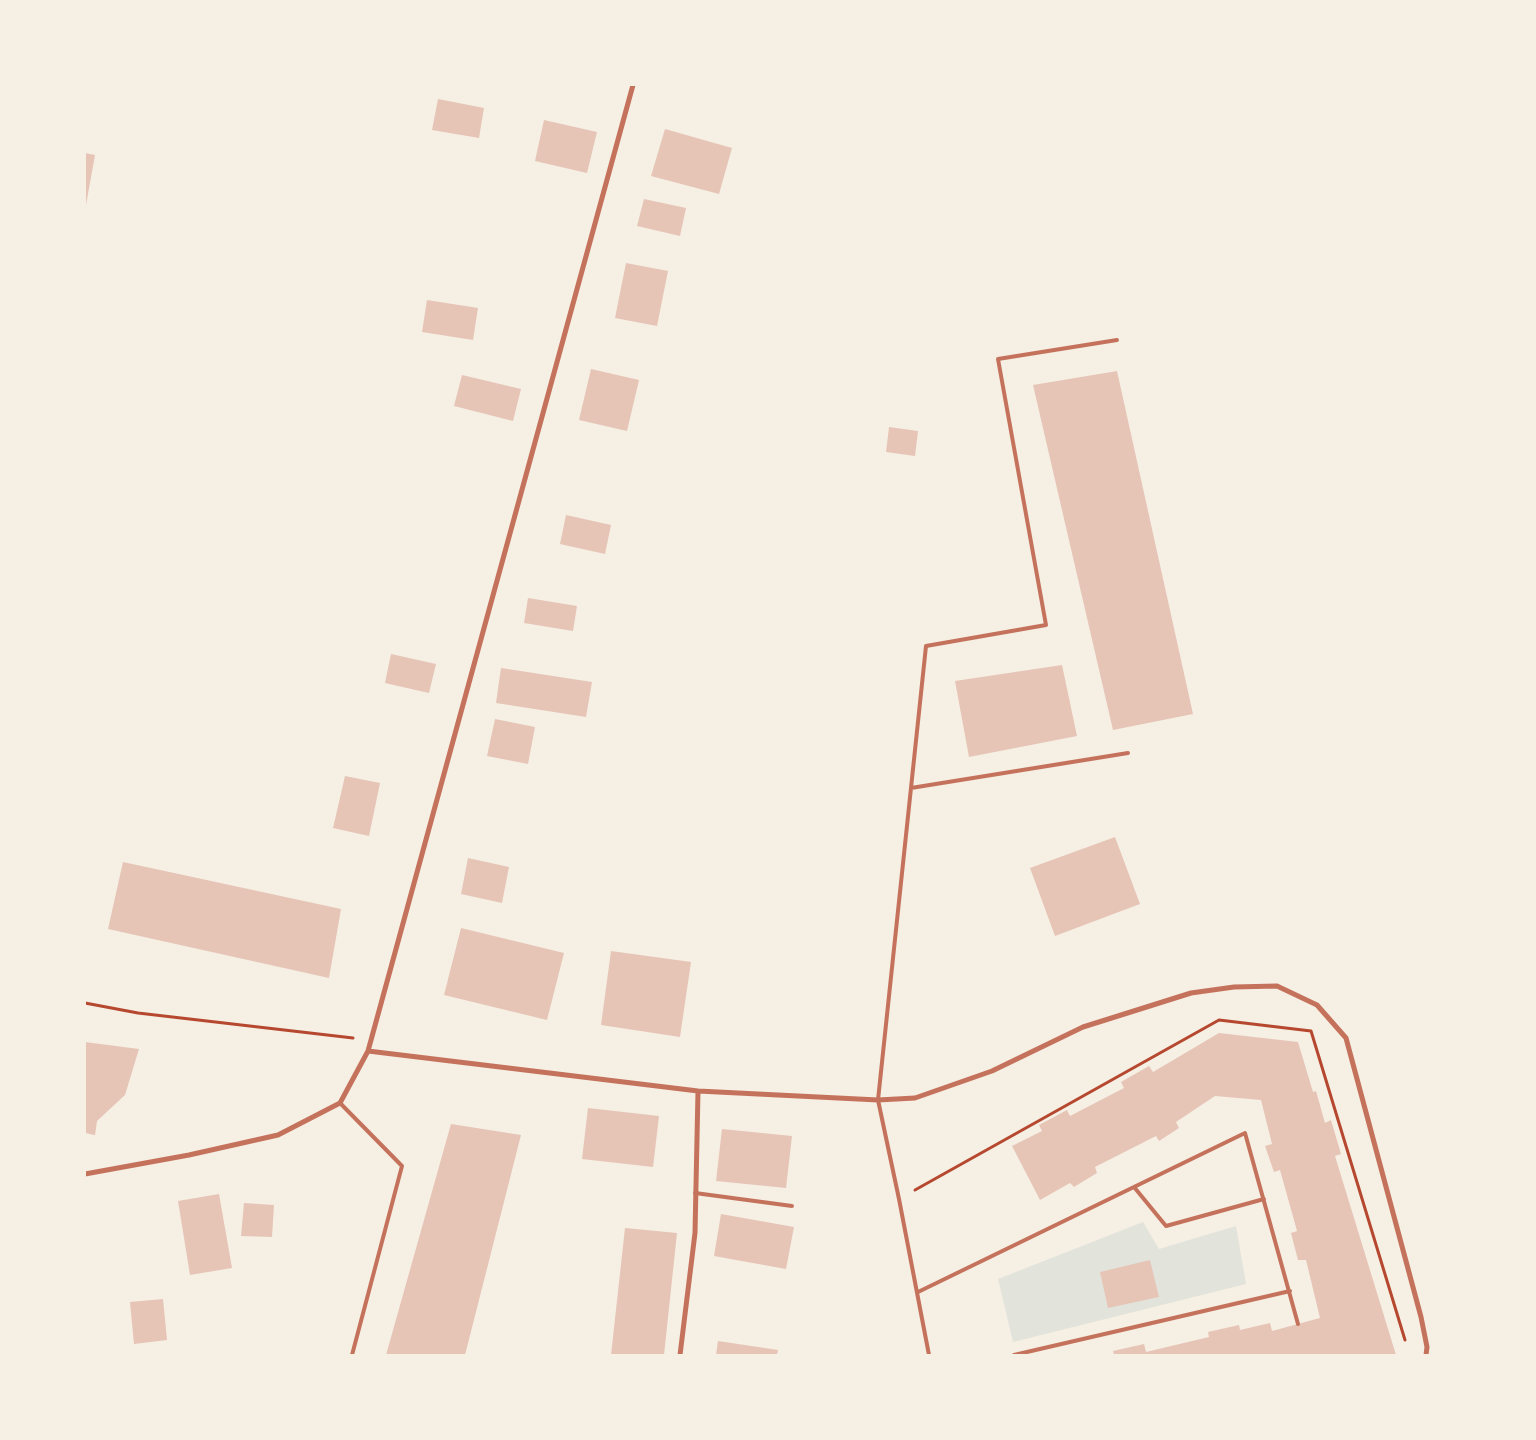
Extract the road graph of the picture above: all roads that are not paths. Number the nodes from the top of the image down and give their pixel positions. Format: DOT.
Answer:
graph roads {
  1 [pos="633,85"];
  2 [pos="1117,340"];
  3 [pos="1128,754"];
  4 [pos="911,788"];
  5 [pos="368,1051"];
  6 [pos="698,1092"];
  7 [pos="878,1100"];
  8 [pos="340,1103"];
  9 [pos="85,1174"];
  10 [pos="1134,1186"];
  11 [pos="696,1193"];
  12 [pos="1264,1199"];
  13 [pos="792,1206"];
  14 [pos="918,1292"];
  15 [pos="1290,1292"];
  16 [pos="1298,1324"];
  17 [pos="352,1355"];
  18 [pos="680,1355"];
  19 [pos="929,1355"];
  20 [pos="1014,1355"];
  21 [pos="1426,1355"];
  1 -- 5 [label="street"];
  2 -- 4 [label="lane"];
  3 -- 4 [label="lane"];
  4 -- 7 [label="lane"];
  5 -- 6 [label="street"];
  5 -- 8 [label="street"];
  6 -- 7 [label="street"];
  6 -- 11 [label="street"];
  7 -- 14 [label="lane"];
  7 -- 21 [label="street"];
  8 -- 9 [label="street"];
  8 -- 17 [label="lane"];
  10 -- 12 [label="lane"];
  10 -- 12 [label="lane"];
  10 -- 14 [label="lane"];
  11 -- 13 [label="lane"];
  11 -- 18 [label="street"];
  12 -- 15 [label="lane"];
  14 -- 19 [label="lane"];
  15 -- 16 [label="lane"];
  15 -- 20 [label="lane"];
}
